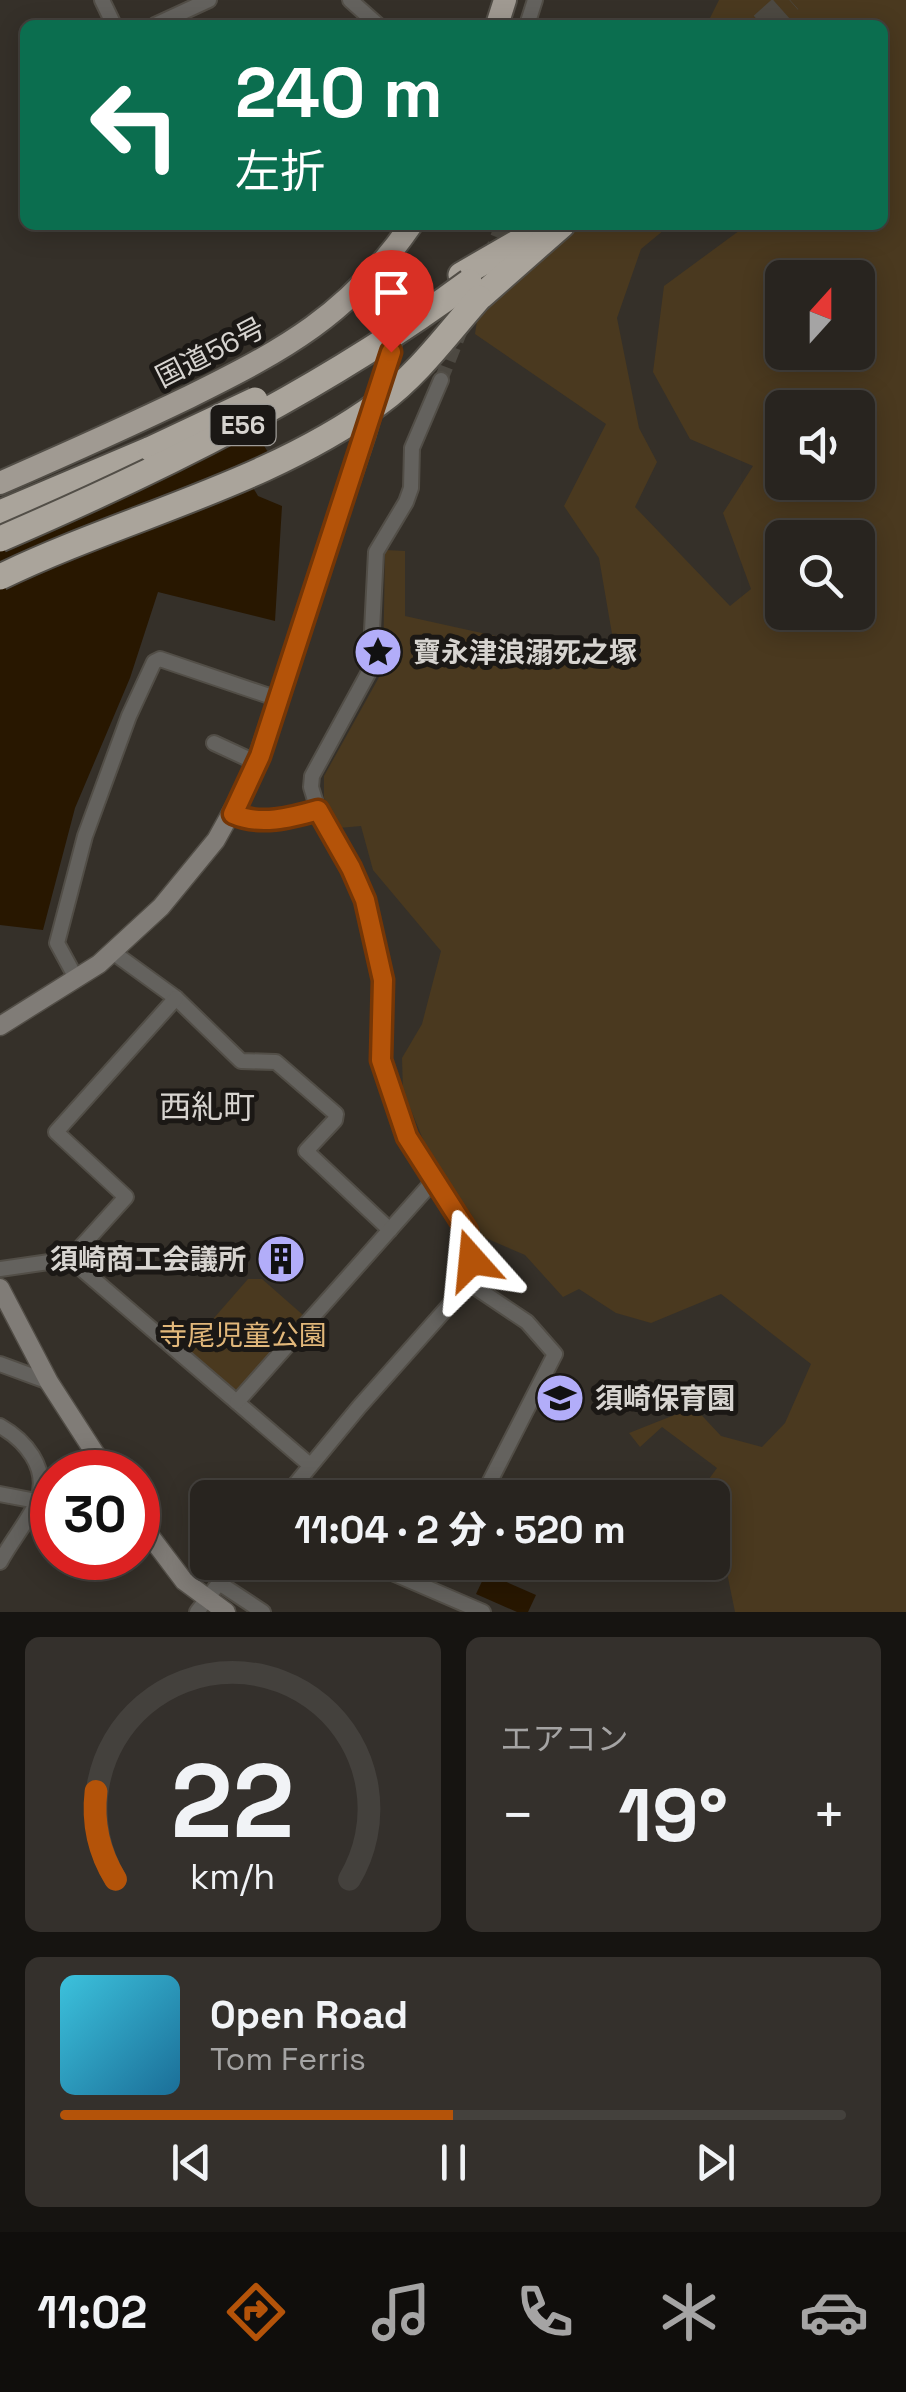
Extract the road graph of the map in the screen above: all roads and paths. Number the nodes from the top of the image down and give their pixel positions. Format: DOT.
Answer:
graph roads {
  1 [pos="209,0"];
  2 [pos="350,0"];
  3 [pos="165,20"];
  4 [pos="372,20"];
  5 [pos="407,230"];
  6 [pos="536,230"];
  7 [pos="554,230"];
  8 [pos="470,285"];
  9 [pos="361,288"];
  10 [pos="441,380"];
  11 [pos="0,483"];
  12 [pos="0,513"];
  13 [pos="0,540"];
  14 [pos="0,577"];
  15 [pos="278,698"];
  16 [pos="214,743"];
  17 [pos="257,763"];
  18 [pos="318,810"];
  19 [pos="233,814"];
  20 [pos="114,952"];
  21 [pos="76,978"];
  22 [pos="176,998"];
  23 [pos="0,1026"];
  24 [pos="435,1179"];
  25 [pos="390,1230"];
  26 [pos="70,1259"];
  27 [pos="0,1268"];
  28 [pos="470,1283"];
  29 [pos="0,1288"];
  30 [pos="0,1364"];
  31 [pos="48,1382"];
  32 [pos="237,1402"];
  33 [pos="0,1426"];
  34 [pos="93,1450"];
  35 [pos="30,1452"];
  36 [pos="310,1465"];
  37 [pos="298,1480"];
  38 [pos="491,1480"];
  39 [pos="0,1494"];
  40 [pos="30,1499"];
  41 [pos="30,1522"];
  42 [pos="160,1549"];
  43 [pos="0,1562"];
  44 [pos="221,1580"];
  45 [pos="409,1580"];
  46 [pos="219,1583"];
  47 [pos="202,1606"];
  48 [pos="226,1612"];
  49 [pos="263,1612"];
  50 [pos="483,1612"];
  1 -- 3 [label="street"];
  2 -- 4 [label="street"];
  5 -- 9 [label="highway, 国道56号"];
  6 -- 8 [label="highway, E56"];
  7 -- 8 [label="highway"];
  8 -- 12 [label="highway, bridge"];
  8 -- 13 [label="highway, E56, bridge"];
  8 -- 14 [label="highway, bridge"];
  9 -- 11 [label="highway, 国道56号"];
  9 -- 15 [label="main road"];
  10 -- 18 [label="street"];
  15 -- 17 [label="main road"];
  15 -- 21 [label="street"];
  16 -- 17 [label="street"];
  17 -- 19 [label="main road"];
  18 -- 19 [label="street"];
  18 -- 24 [label="street"];
  19 -- 20 [label="main road"];
  20 -- 21 [label="main road"];
  20 -- 22 [label="street"];
  21 -- 23 [label="main road"];
  22 -- 25 [label="street"];
  22 -- 26 [label="street"];
  24 -- 25 [label="street"];
  24 -- 28 [label="street"];
  25 -- 32 [label="street"];
  26 -- 27 [label="street"];
  26 -- 32 [label="street"];
  28 -- 36 [label="street"];
  28 -- 38 [label="street"];
  29 -- 31 [label="main road"];
  30 -- 31 [label="street"];
  31 -- 34 [label="main road"];
  32 -- 36 [label="street"];
  33 -- 35 [label="street"];
  36 -- 37 [label="street"];
  39 -- 40 [label="street"];
  41 -- 43 [label="street"];
  42 -- 47 [label="main road"];
  44 -- 46 [label="street"];
  45 -- 50 [label="street"];
  46 -- 47 [label="street"];
  46 -- 49 [label="street"];
  47 -- 48 [label="main road"];
}
